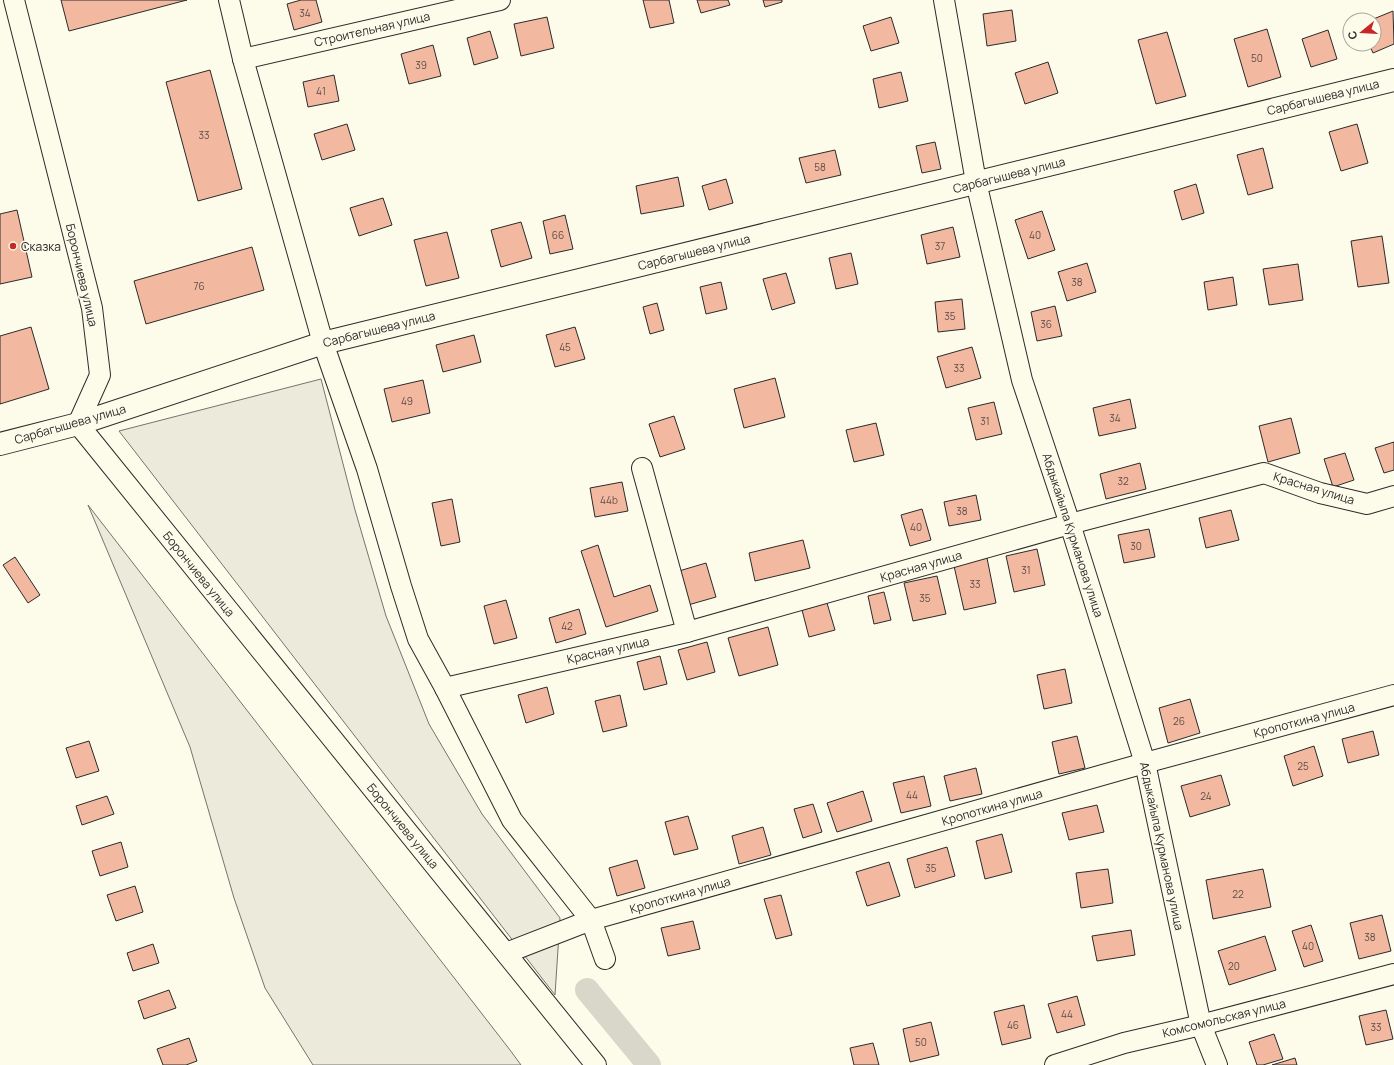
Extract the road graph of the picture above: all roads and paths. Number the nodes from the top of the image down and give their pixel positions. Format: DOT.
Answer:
graph roads {
  1 [pos="14,0"];
  2 [pos="229,0"];
  3 [pos="500,0"];
  4 [pos="944,0"];
  5 [pos="243,59"];
  6 [pos="1394,80"];
  7 [pos="976,182"];
  8 [pos="323,342"];
  9 [pos="78,424"];
  10 [pos="0,444"];
  11 [pos="642,468"];
  12 [pos="1394,496"];
  13 [pos="1070,524"];
  14 [pos="687,632"];
  15 [pos="445,688"];
  16 [pos="1394,696"];
  17 [pos="1145,763"];
  18 [pos="591,920"];
  19 [pos="506,953"];
  20 [pos="605,959"];
  21 [pos="1394,974"];
  22 [pos="1202,1025"];
  23 [pos="596,1065"];
  24 [pos="1055,1065"];
  25 [pos="1217,1065"];
  1 -- 9 [label="street, Борончиева улица"];
  2 -- 5 [label="street"];
  3 -- 5 [label="street, Строительная улица"];
  4 -- 7 [label="street, Абдыкайыпа Курманова улица"];
  5 -- 8 [label="street"];
  6 -- 7 [label="street, Сарбагышева улица"];
  7 -- 8 [label="street, Сарбагышева улица"];
  7 -- 13 [label="street, Абдыкайыпа Курманова улица"];
  8 -- 9 [label="street, Сарбагышева улица"];
  8 -- 15 [label="street"];
  9 -- 10 [label="street, Сарбагышева улица"];
  9 -- 19 [label="street, Борончиева улица"];
  11 -- 14 [label="street"];
  12 -- 13 [label="street, Красная улица"];
  13 -- 14 [label="street, Красная улица"];
  13 -- 17 [label="street, Абдыкайыпа Курманова улица"];
  14 -- 15 [label="street, Красная улица"];
  15 -- 18 [label="street"];
  16 -- 17 [label="street, Кропоткина улица"];
  17 -- 18 [label="street, Кропоткина улица"];
  17 -- 22 [label="street, Абдыкайыпа Курманова улица"];
  18 -- 19 [label="street, Кропоткина улица"];
  18 -- 20 [label="street"];
  19 -- 23 [label="street, Борончиева улица"];
  21 -- 22 [label="street, Комсомольская улица"];
  22 -- 24 [label="street, Комсомольская улица"];
  22 -- 25 [label="street, Абдыкайыпа Курманова улица"];
}
